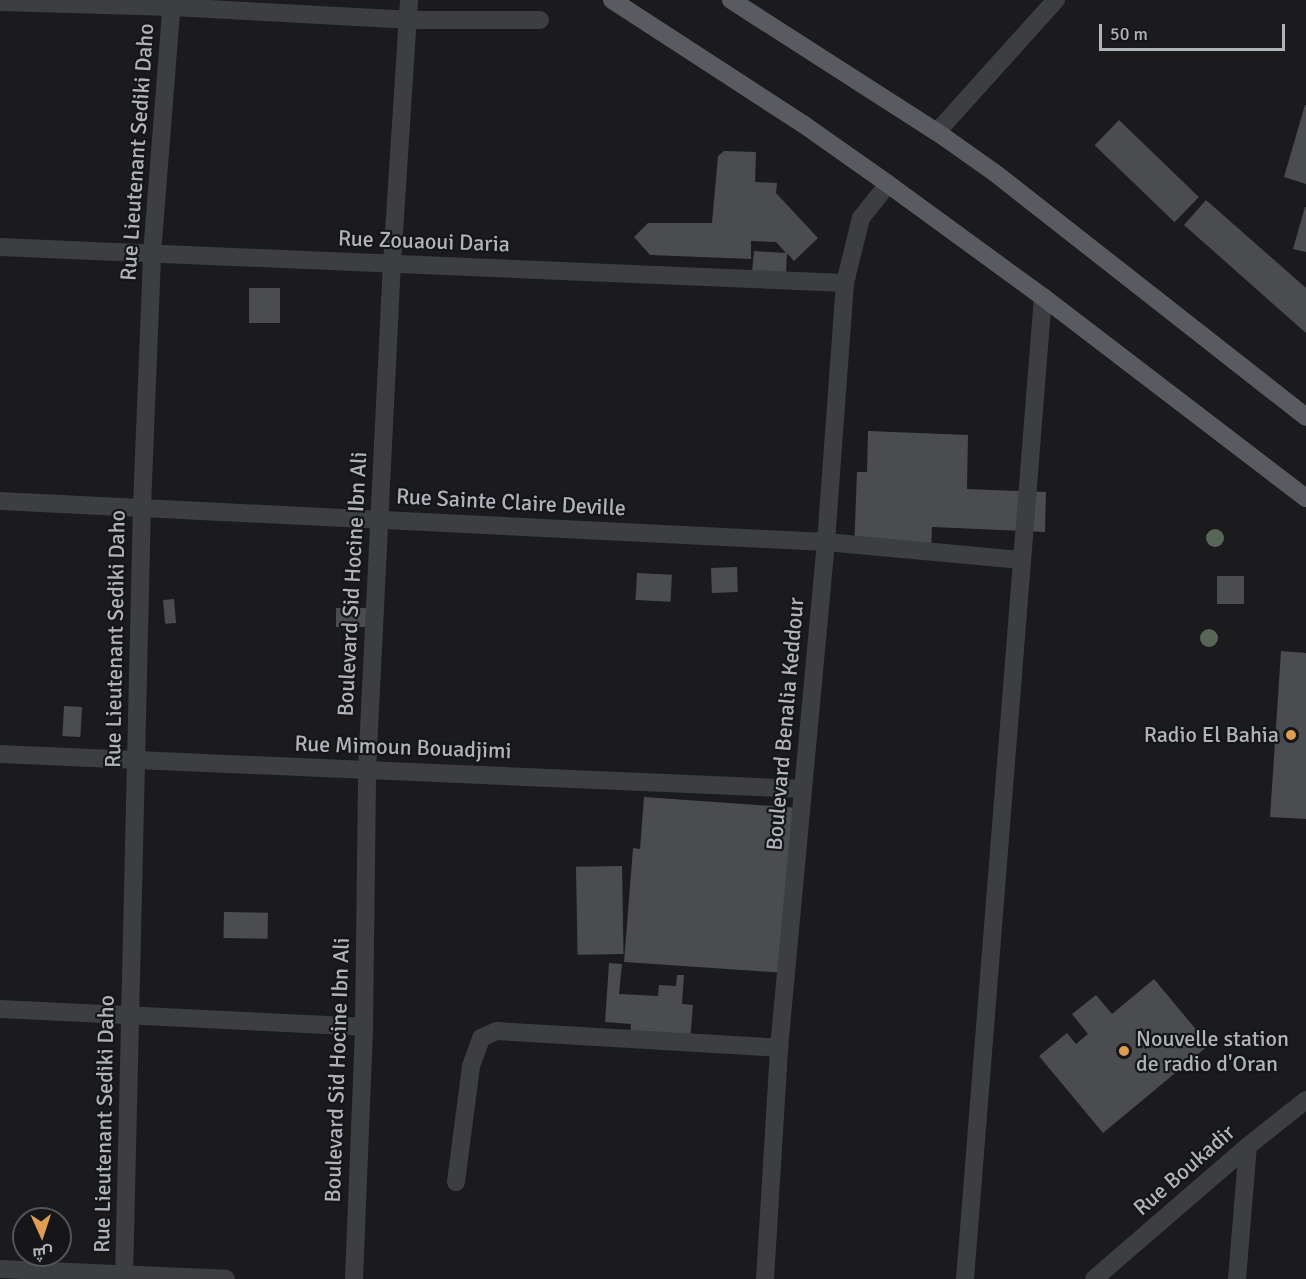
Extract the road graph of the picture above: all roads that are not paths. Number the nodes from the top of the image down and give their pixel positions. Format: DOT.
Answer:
graph roads {
  1 [pos="409,0"];
  2 [pos="612,0"];
  3 [pos="731,0"];
  4 [pos="1056,0"];
  5 [pos="0,2"];
  6 [pos="172,3"];
  7 [pos="409,20"];
  8 [pos="540,20"];
  9 [pos="937,132"];
  10 [pos="888,184"];
  11 [pos="0,247"];
  12 [pos="152,254"];
  13 [pos="392,263"];
  14 [pos="845,283"];
  15 [pos="1043,297"];
  16 [pos="1306,417"];
  17 [pos="1306,498"];
  18 [pos="0,501"];
  19 [pos="142,506"];
  20 [pos="380,519"];
  21 [pos="826,542"];
  22 [pos="1020,560"];
  23 [pos="0,754"];
  24 [pos="137,760"];
  25 [pos="367,770"];
  26 [pos="803,789"];
  27 [pos="0,1009"];
  28 [pos="130,1015"];
  29 [pos="364,1027"];
  30 [pos="779,1048"];
  31 [pos="1306,1100"];
  32 [pos="1248,1146"];
  33 [pos="456,1182"];
  34 [pos="0,1269"];
  35 [pos="124,1276"];
  36 [pos="226,1279"];
  37 [pos="354,1279"];
  38 [pos="765,1279"];
  39 [pos="965,1279"];
  40 [pos="1094,1279"];
  41 [pos="1237,1279"];
  1 -- 7 [label="street, Boulevard Sid Hocine Ibn Ali"];
  2 -- 10 [label="main road"];
  3 -- 9 [label="main road"];
  4 -- 9 [label="street"];
  5 -- 6 [label="street"];
  6 -- 7 [label="street"];
  6 -- 12 [label="street, Rue Lieutenant Sediki Daho"];
  7 -- 8 [label="street"];
  7 -- 13 [label="street, Boulevard Sid Hocine Ibn Ali"];
  9 -- 16 [label="main road"];
  10 -- 14 [label="street, Boulevard Benalia Keddour"];
  10 -- 15 [label="main road"];
  11 -- 12 [label="street, Rue Zouaoui Daria"];
  12 -- 13 [label="street, Rue Zouaoui Daria"];
  12 -- 19 [label="street, Rue Lieutenant Sediki Daho"];
  13 -- 14 [label="street, Rue Zouaoui Daria"];
  13 -- 20 [label="street, Boulevard Sid Hocine Ibn Ali"];
  14 -- 21 [label="street, Boulevard Benalia Keddour"];
  15 -- 17 [label="main road"];
  15 -- 22 [label="street"];
  18 -- 19 [label="street, Rue Sainte Claire Deville"];
  19 -- 20 [label="street, Rue Sainte Claire Deville"];
  19 -- 24 [label="street, Rue Lieutenant Sediki Daho"];
  20 -- 21 [label="street, Rue Sainte Claire Deville"];
  20 -- 25 [label="street, Boulevard Sid Hocine Ibn Ali"];
  21 -- 22 [label="street, Rue Sainte Claire Deville"];
  21 -- 26 [label="street, Boulevard Benalia Keddour"];
  22 -- 39 [label="street"];
  23 -- 24 [label="street, Rue Mimoun Bouadjimi"];
  24 -- 25 [label="street, Rue Mimoun Bouadjimi"];
  24 -- 28 [label="street, Rue Lieutenant Sediki Daho"];
  25 -- 26 [label="street, Rue Mimoun Bouadjimi"];
  25 -- 29 [label="street, Boulevard Sid Hocine Ibn Ali"];
  26 -- 30 [label="street, Boulevard Benalia Keddour"];
  27 -- 28 [label="street"];
  28 -- 29 [label="street"];
  28 -- 35 [label="street, Rue Lieutenant Sediki Daho"];
  29 -- 37 [label="street, Boulevard Sid Hocine Ibn Ali"];
  30 -- 33 [label="street"];
  30 -- 38 [label="street, Boulevard Benalia Keddour"];
  31 -- 32 [label="street, Rue Boukadir"];
  32 -- 40 [label="street, Rue Boukadir"];
  32 -- 41 [label="street"];
  34 -- 35 [label="street"];
  35 -- 36 [label="street"];
}
